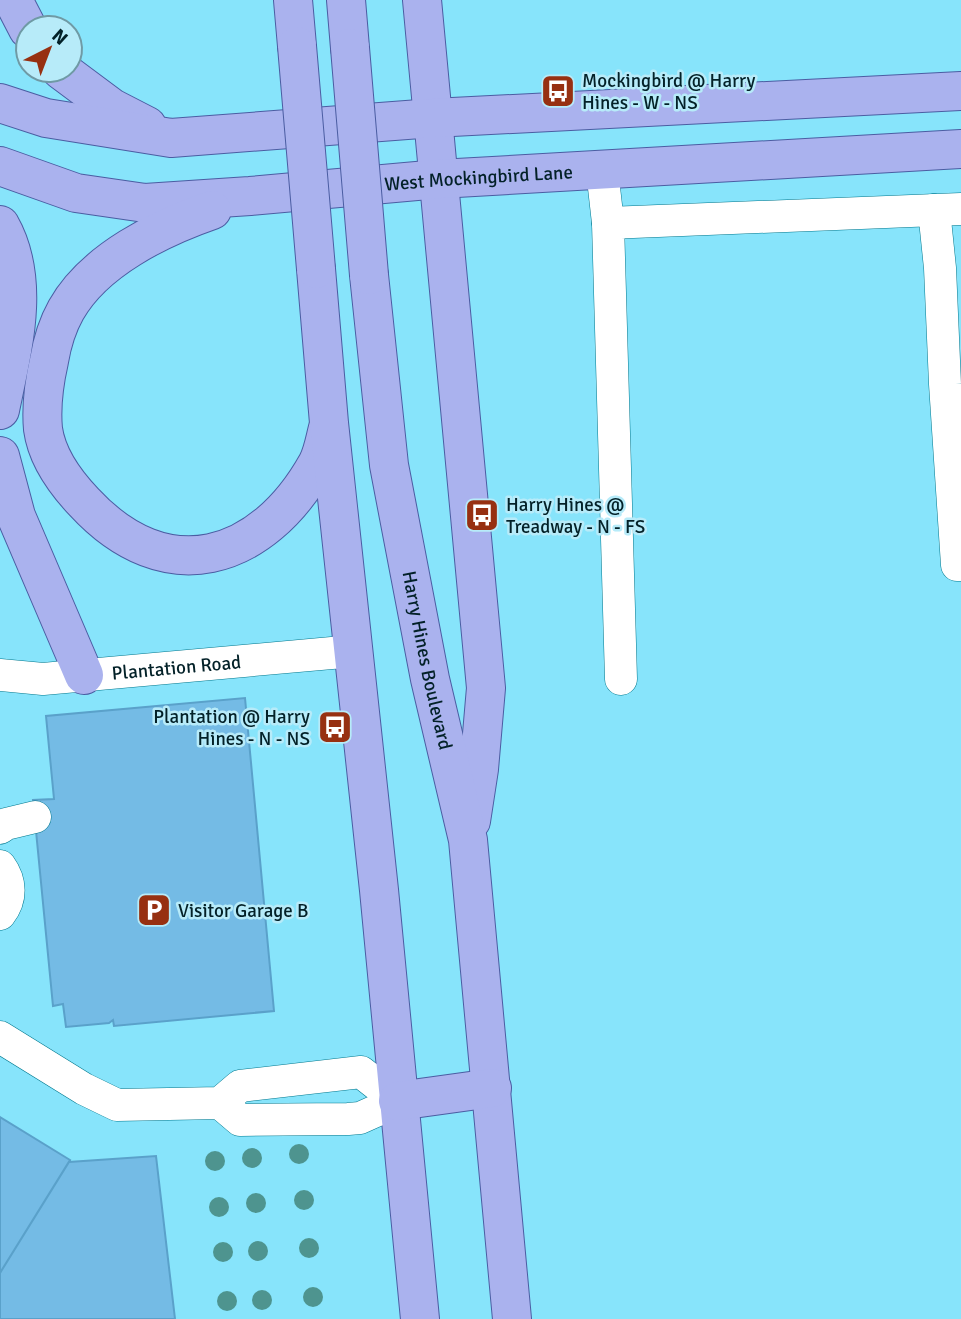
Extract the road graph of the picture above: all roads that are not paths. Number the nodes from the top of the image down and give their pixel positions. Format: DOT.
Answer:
graph roads {
  1 [pos="293,0"];
  2 [pos="346,0"];
  3 [pos="422,0"];
  4 [pos="80,84"];
  5 [pos="961,91"];
  6 [pos="0,103"];
  7 [pos="433,118"];
  8 [pos="171,138"];
  9 [pos="961,149"];
  10 [pos="0,166"];
  11 [pos="603,170"];
  12 [pos="439,179"];
  13 [pos="250,196"];
  14 [pos="947,210"];
  15 [pos="608,223"];
  16 [pos="0,225"];
  17 [pos="951,267"];
  18 [pos="952,328"];
  19 [pos="953,384"];
  20 [pos="0,410"];
  21 [pos="329,422"];
  22 [pos="956,442"];
  23 [pos="0,456"];
  24 [pos="957,498"];
  25 [pos="959,565"];
  26 [pos="354,650"];
  27 [pos="0,675"];
  28 [pos="84,675"];
  29 [pos="621,679"];
  30 [pos="35,817"];
  31 [pos="0,828"];
  32 [pos="467,840"];
  33 [pos="0,866"];
  34 [pos="0,914"];
  35 [pos="0,1037"];
  36 [pos="492,1088"];
  37 [pos="398,1101"];
  38 [pos="220,1104"];
  39 [pos="420,1319"];
  40 [pos="512,1319"];
  1 -- 21 [label="main road, bridge"];
  2 -- 32 [label="main road, Harry Hines Boulevard, bridge"];
  3 -- 7 [label="main road"];
  4 -- 8 [label="main road"];
  5 -- 7 [label="main road"];
  6 -- 8 [label="main road"];
  7 -- 8 [label="main road"];
  7 -- 12 [label="main road"];
  9 -- 11 [label="main road, West Mockingbird Lane"];
  10 -- 13 [label="main road, West Mockingbird Lane"];
  11 -- 12 [label="main road, West Mockingbird Lane"];
  11 -- 15 [label="street"];
  12 -- 13 [label="main road, West Mockingbird Lane"];
  12 -- 32 [label="main road"];
  13 -- 21 [label="main road"];
  14 -- 15 [label="street"];
  14 -- 17 [label="street"];
  15 -- 29 [label="street"];
  16 -- 20 [label="main road"];
  17 -- 18 [label="street"];
  18 -- 19 [label="street"];
  19 -- 22 [label="street"];
  21 -- 26 [label="main road"];
  22 -- 24 [label="street"];
  23 -- 28 [label="main road"];
  24 -- 25 [label="street"];
  26 -- 28 [label="street, Plantation Road"];
  26 -- 37 [label="main road"];
  27 -- 28 [label="street, Plantation Road"];
  30 -- 31 [label="street"];
  32 -- 36 [label="main road, Harry Hines Boulevard"];
  33 -- 34 [label="street"];
  35 -- 38 [label="street"];
  36 -- 37 [label="main road"];
  36 -- 40 [label="main road, Harry Hines Boulevard"];
  37 -- 38 [label="street"];
  37 -- 38 [label="street"];
  37 -- 39 [label="main road"];
}
